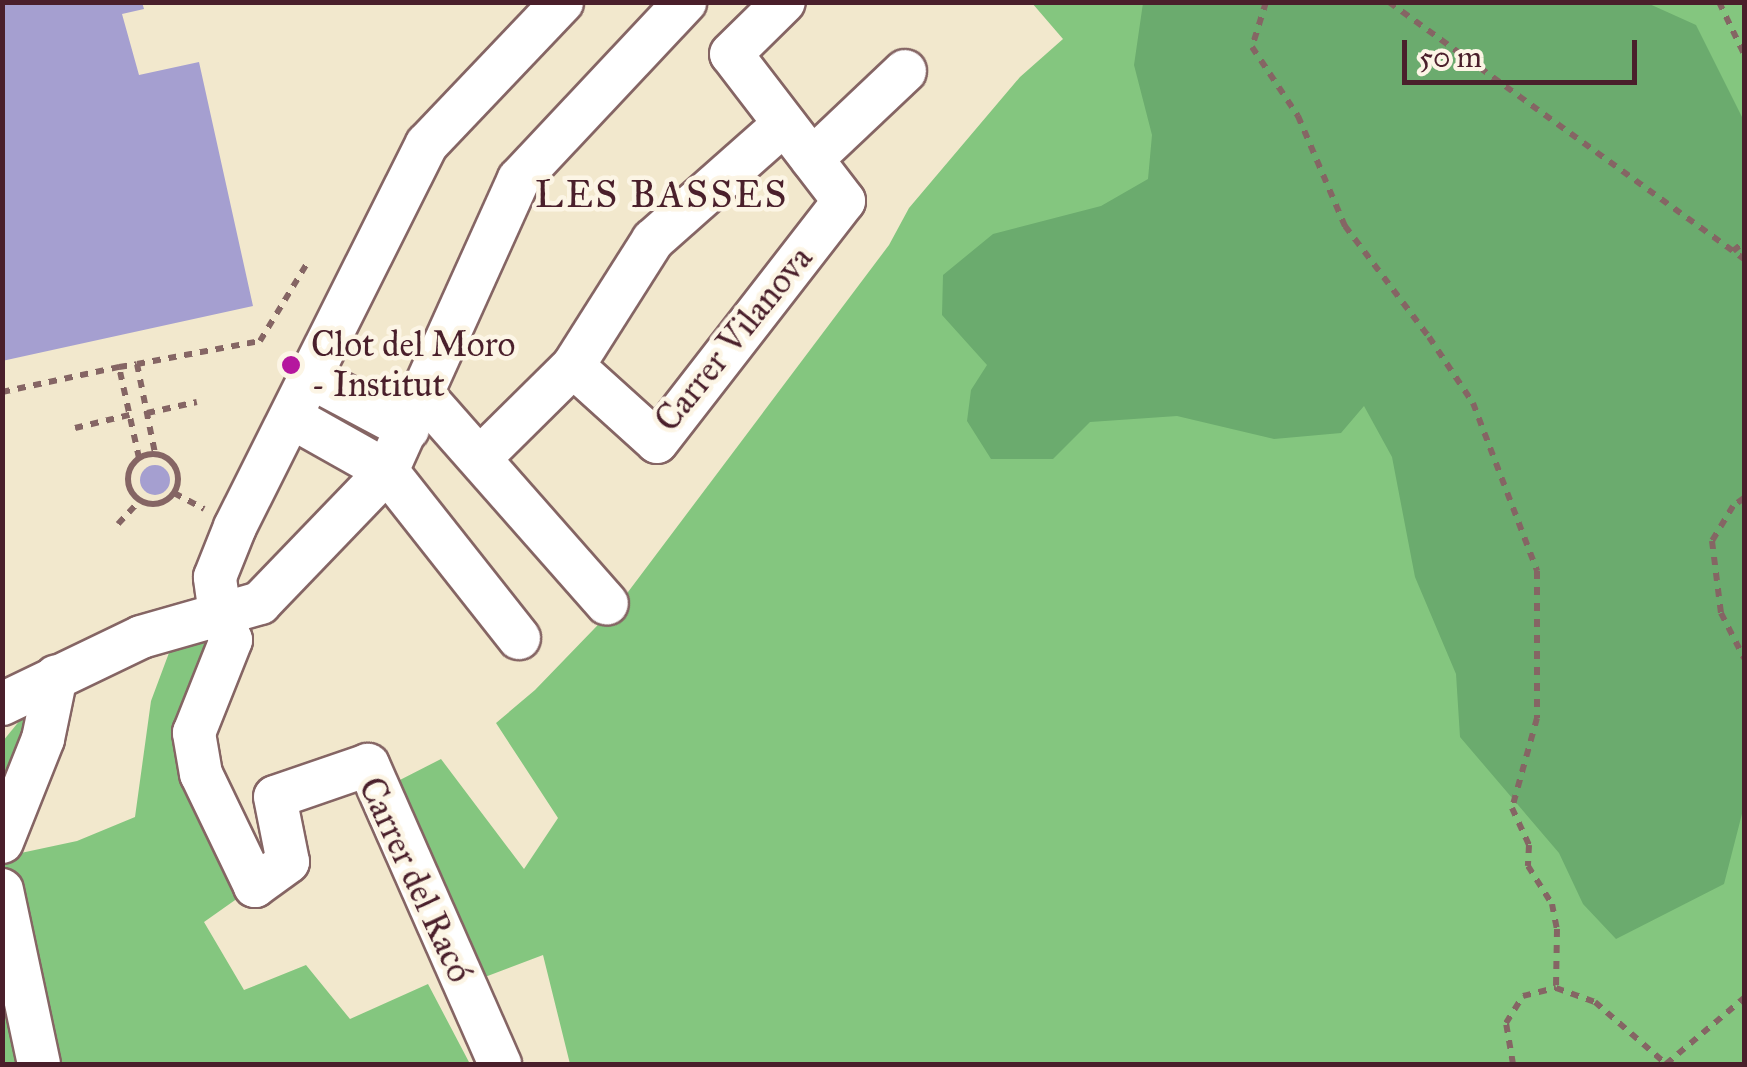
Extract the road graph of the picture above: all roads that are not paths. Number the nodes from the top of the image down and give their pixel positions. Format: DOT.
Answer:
graph roads {
  1 [pos="562,2"];
  2 [pos="686,2"];
  3 [pos="784,2"];
  4 [pos="905,71"];
  5 [pos="784,124"];
  6 [pos="812,159"];
  7 [pos="573,366"];
  8 [pos="310,377"];
  9 [pos="415,412"];
  10 [pos="291,417"];
  11 [pos="480,458"];
  12 [pos="387,471"];
  13 [pos="606,604"];
  14 [pos="220,614"];
  15 [pos="518,638"];
  16 [pos="56,676"];
  17 [pos="2,704"];
  18 [pos="2,842"];
  19 [pos="2,890"];
  20 [pos="39,1064"];
  21 [pos="500,1064"];
  1 -- 8 [label="street"];
  2 -- 9 [label="street"];
  3 -- 5 [label="street"];
  4 -- 6 [label="street"];
  5 -- 6 [label="street"];
  5 -- 7 [label="street"];
  6 -- 7 [label="street, Carrer Vilanova"];
  7 -- 11 [label="street"];
  8 -- 9 [label="street"];
  8 -- 10 [label="street"];
  9 -- 11 [label="street"];
  9 -- 12 [label="street"];
  10 -- 12 [label="street"];
  10 -- 14 [label="street"];
  11 -- 13 [label="street"];
  12 -- 14 [label="street"];
  12 -- 15 [label="street"];
  14 -- 16 [label="street"];
  14 -- 21 [label="street, Carrer del Racó"];
  16 -- 17 [label="street"];
  16 -- 18 [label="street"];
  19 -- 20 [label="street"];
}
